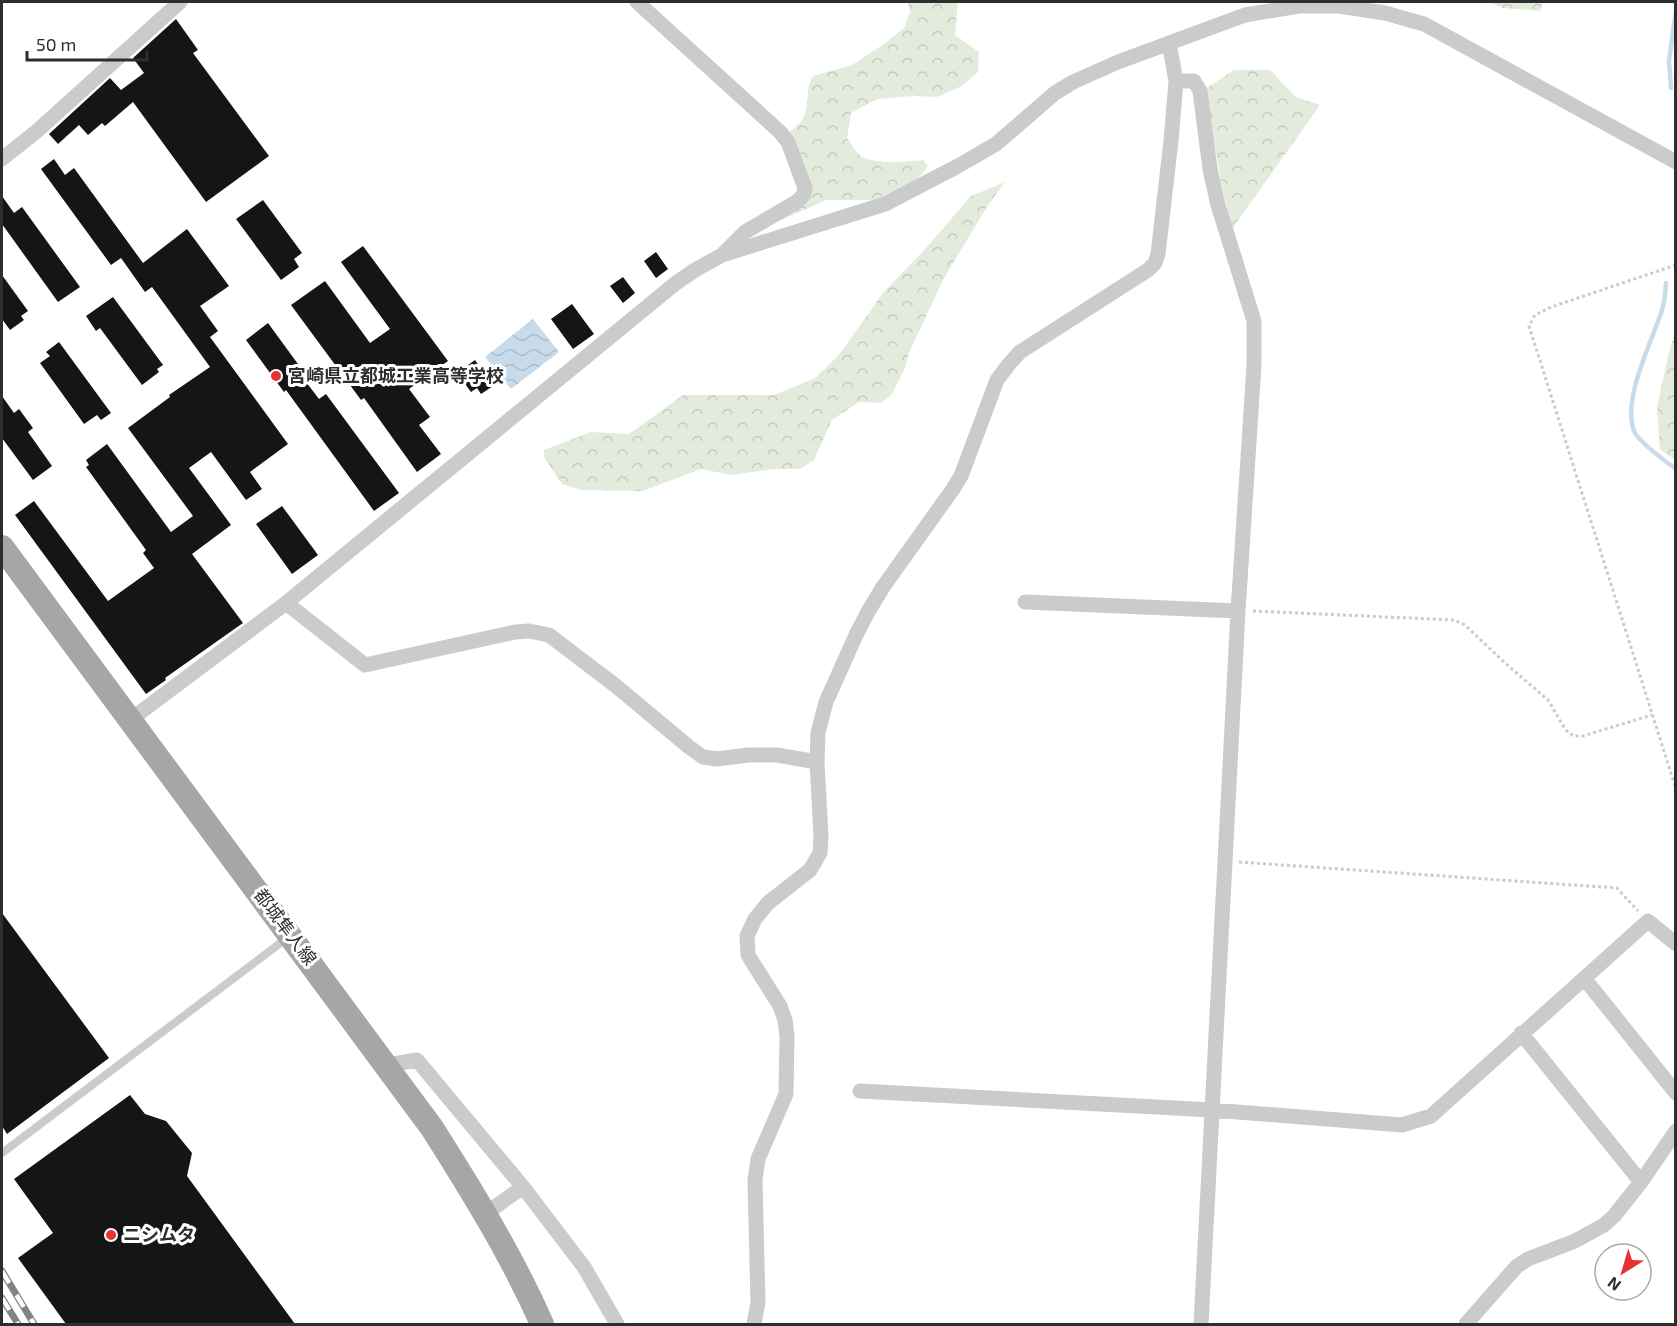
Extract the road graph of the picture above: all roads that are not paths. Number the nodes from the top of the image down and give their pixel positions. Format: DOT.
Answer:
graph roads {
  1 [pos="180,2"];
  2 [pos="637,2"];
  3 [pos="1169,43"];
  4 [pos="1176,81"];
  5 [pos="2,159"];
  6 [pos="1676,162"];
  7 [pos="722,255"];
  8 [pos="2,547"];
  9 [pos="286,603"];
  10 [pos="1025,603"];
  11 [pos="1238,611"];
  12 [pos="130,720"];
  13 [pos="817,762"];
  14 [pos="291,935"];
  15 [pos="1676,944"];
  16 [pos="1584,978"];
  17 [pos="1521,1033"];
  18 [pos="387,1065"];
  19 [pos="860,1091"];
  20 [pos="1676,1093"];
  21 [pos="1212,1110"];
  22 [pos="1676,1131"];
  23 [pos="2,1153"];
  24 [pos="1641,1182"];
  25 [pos="523,1188"];
  26 [pos="485,1214"];
  27 [pos="542,1324"];
  28 [pos="617,1324"];
  29 [pos="754,1324"];
  30 [pos="1201,1324"];
  31 [pos="1466,1324"];
  1 -- 5 [label="street"];
  2 -- 7 [label="street"];
  3 -- 4 [label="street"];
  3 -- 6 [label="street"];
  3 -- 7 [label="street"];
  4 -- 11 [label="street"];
  4 -- 13 [label="street"];
  7 -- 9 [label="street"];
  8 -- 12 [label="main road, 都城隼人線"];
  9 -- 12 [label="street"];
  9 -- 13 [label="street"];
  10 -- 11 [label="street"];
  11 -- 21 [label="street"];
  12 -- 14 [label="main road, 都城隼人線"];
  13 -- 29 [label="street"];
  14 -- 18 [label="main road, 都城隼人線"];
  14 -- 23 [label="lane"];
  15 -- 16 [label="street"];
  16 -- 17 [label="street"];
  16 -- 20 [label="street"];
  17 -- 21 [label="street"];
  17 -- 24 [label="street"];
  18 -- 25 [label="street"];
  18 -- 26 [label="main road, 都城隼人線"];
  19 -- 21 [label="street"];
  21 -- 30 [label="street"];
  22 -- 24 [label="street"];
  24 -- 31 [label="street"];
  25 -- 26 [label="street"];
  25 -- 28 [label="street"];
  26 -- 27 [label="main road, 都城隼人線"];
}
